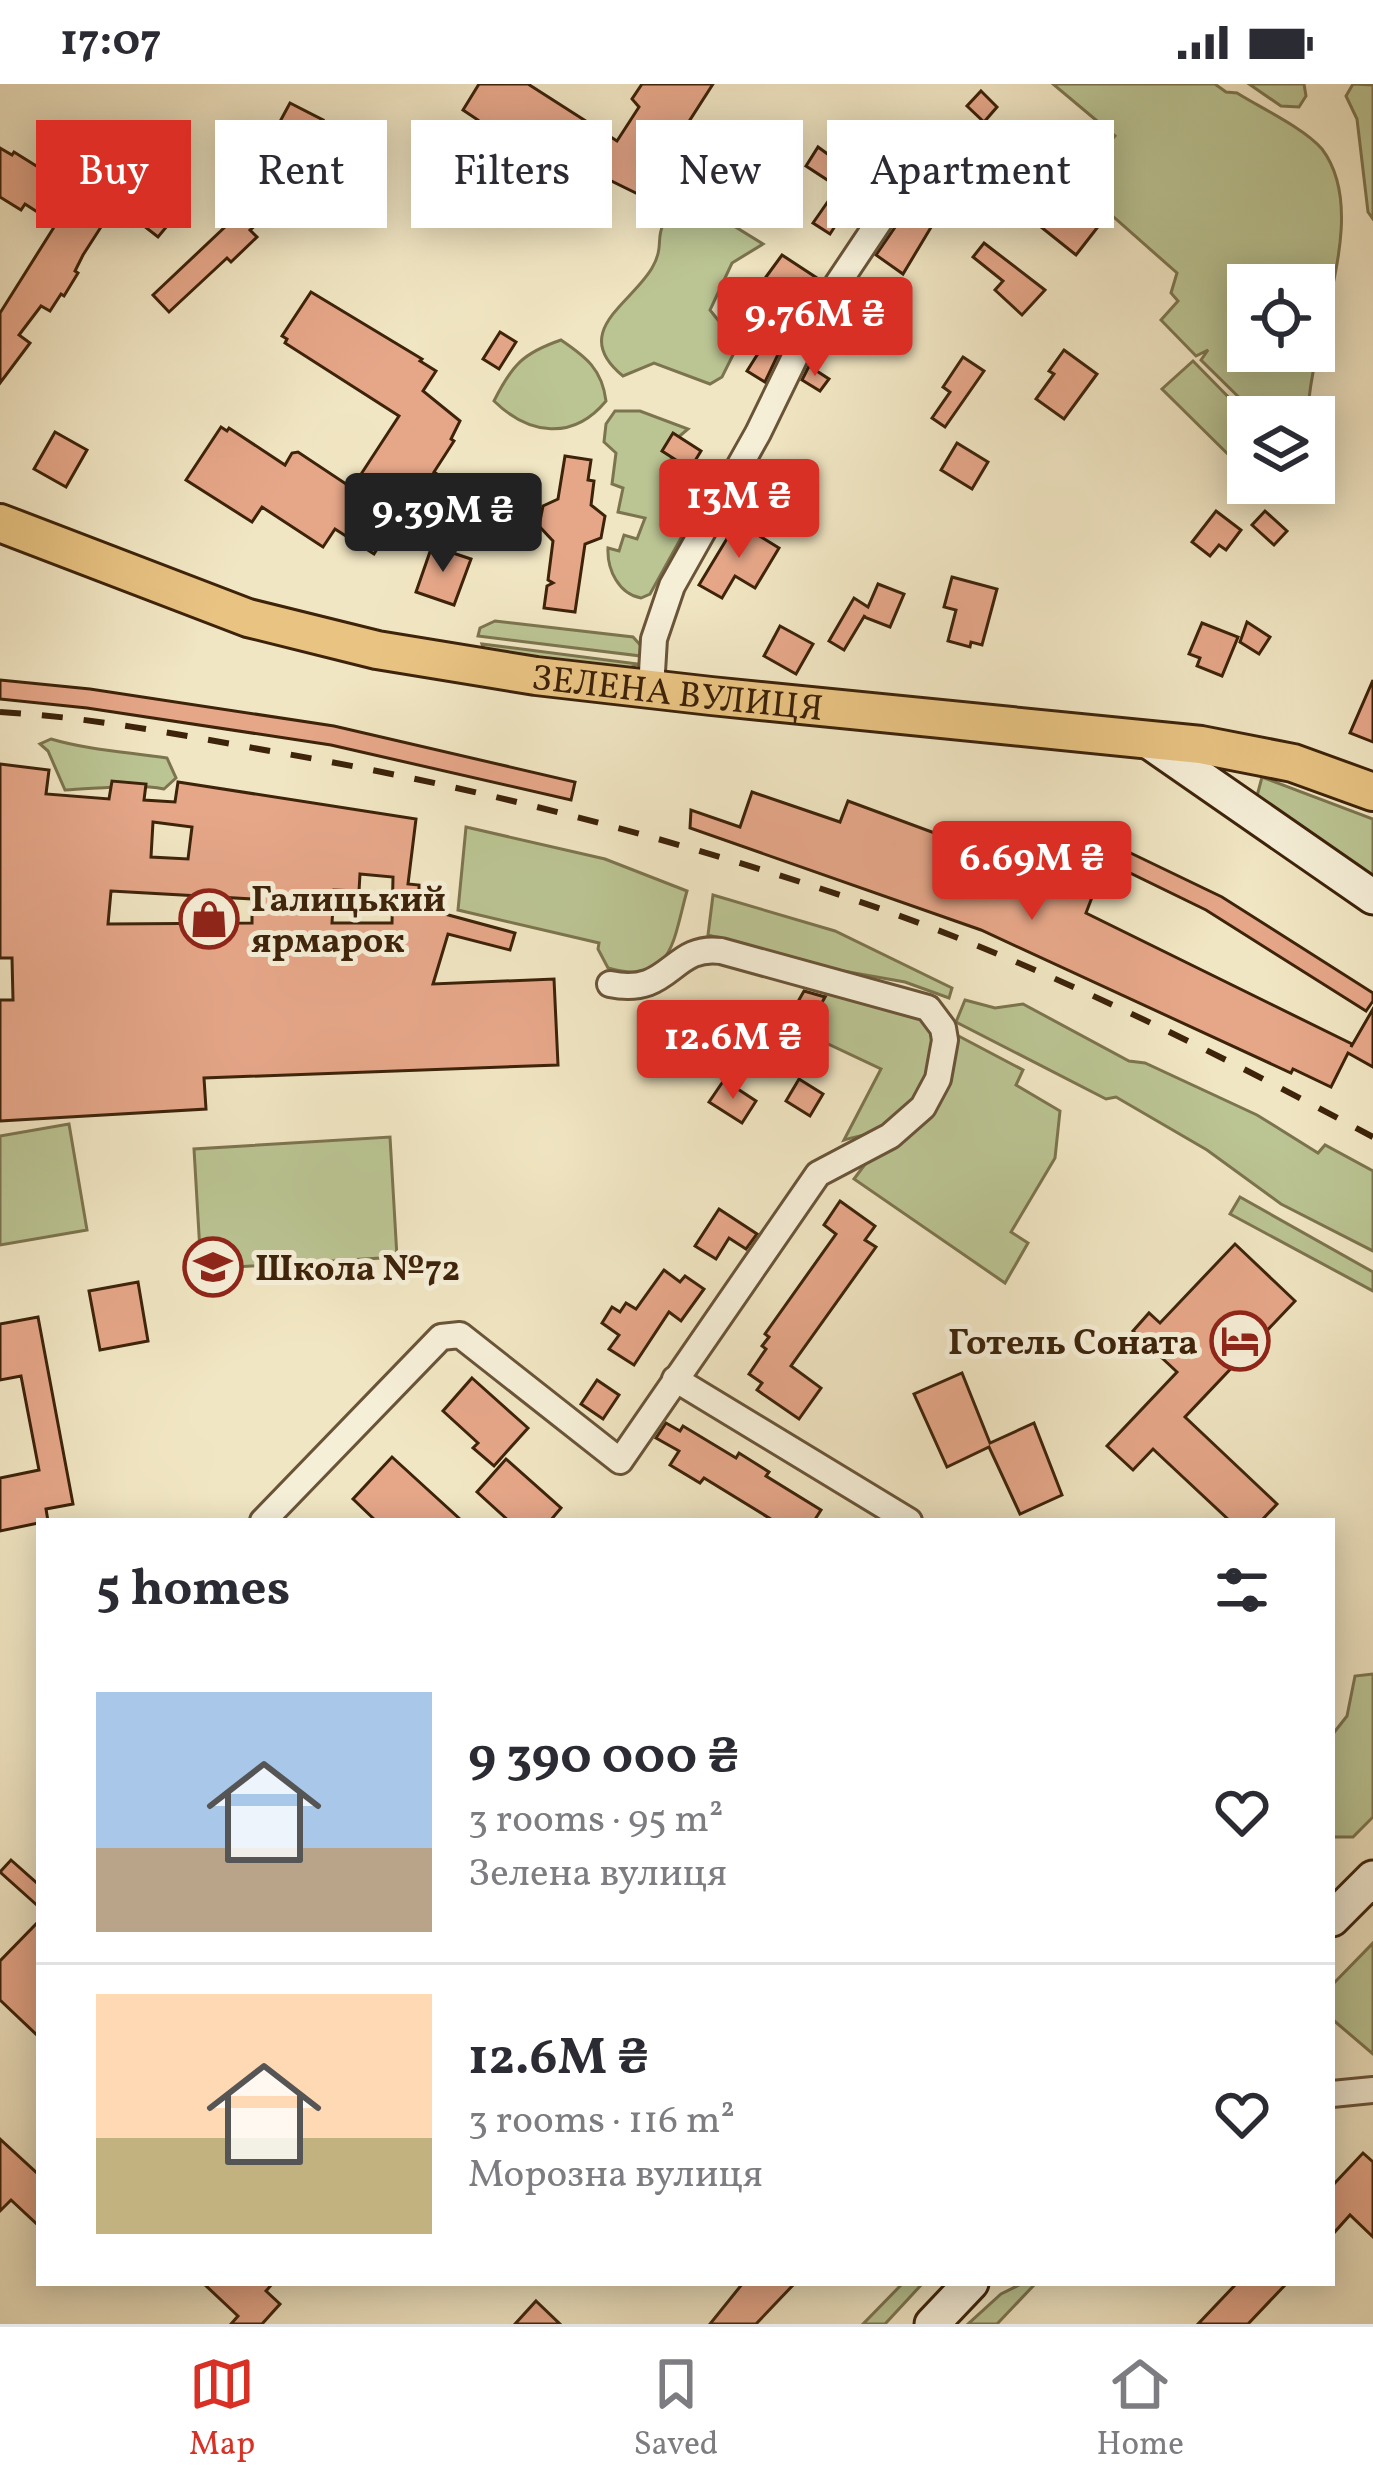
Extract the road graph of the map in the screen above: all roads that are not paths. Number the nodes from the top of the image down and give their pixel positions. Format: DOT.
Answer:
graph roads {
  1 [pos="875,228"];
  2 [pos="0,523"];
  3 [pos="651,688"];
  4 [pos="1151,743"];
  5 [pos="1373,792"];
  6 [pos="1373,897"];
  7 [pos="610,984"];
  8 [pos="675,1379"];
  9 [pos="266,1518"];
  10 [pos="904,1518"];
  11 [pos="1373,1879"];
  12 [pos="1335,1916"];
  13 [pos="1373,2090"];
  14 [pos="1335,2094"];
  15 [pos="968,2286"];
  16 [pos="932,2324"];
  1 -- 3 [label="street"];
  2 -- 3 [label="main road, ЗЕЛЕНА ВУЛИЦЯ"];
  3 -- 4 [label="main road, ЗЕЛЕНА ВУЛИЦЯ"];
  4 -- 5 [label="main road, ЗЕЛЕНА ВУЛИЦЯ"];
  4 -- 6 [label="main road"];
  7 -- 8 [label="street"];
  8 -- 9 [label="street"];
  8 -- 10 [label="street"];
  11 -- 12 [label="main road"];
  13 -- 14 [label="street"];
  15 -- 16 [label="main road"];
}
